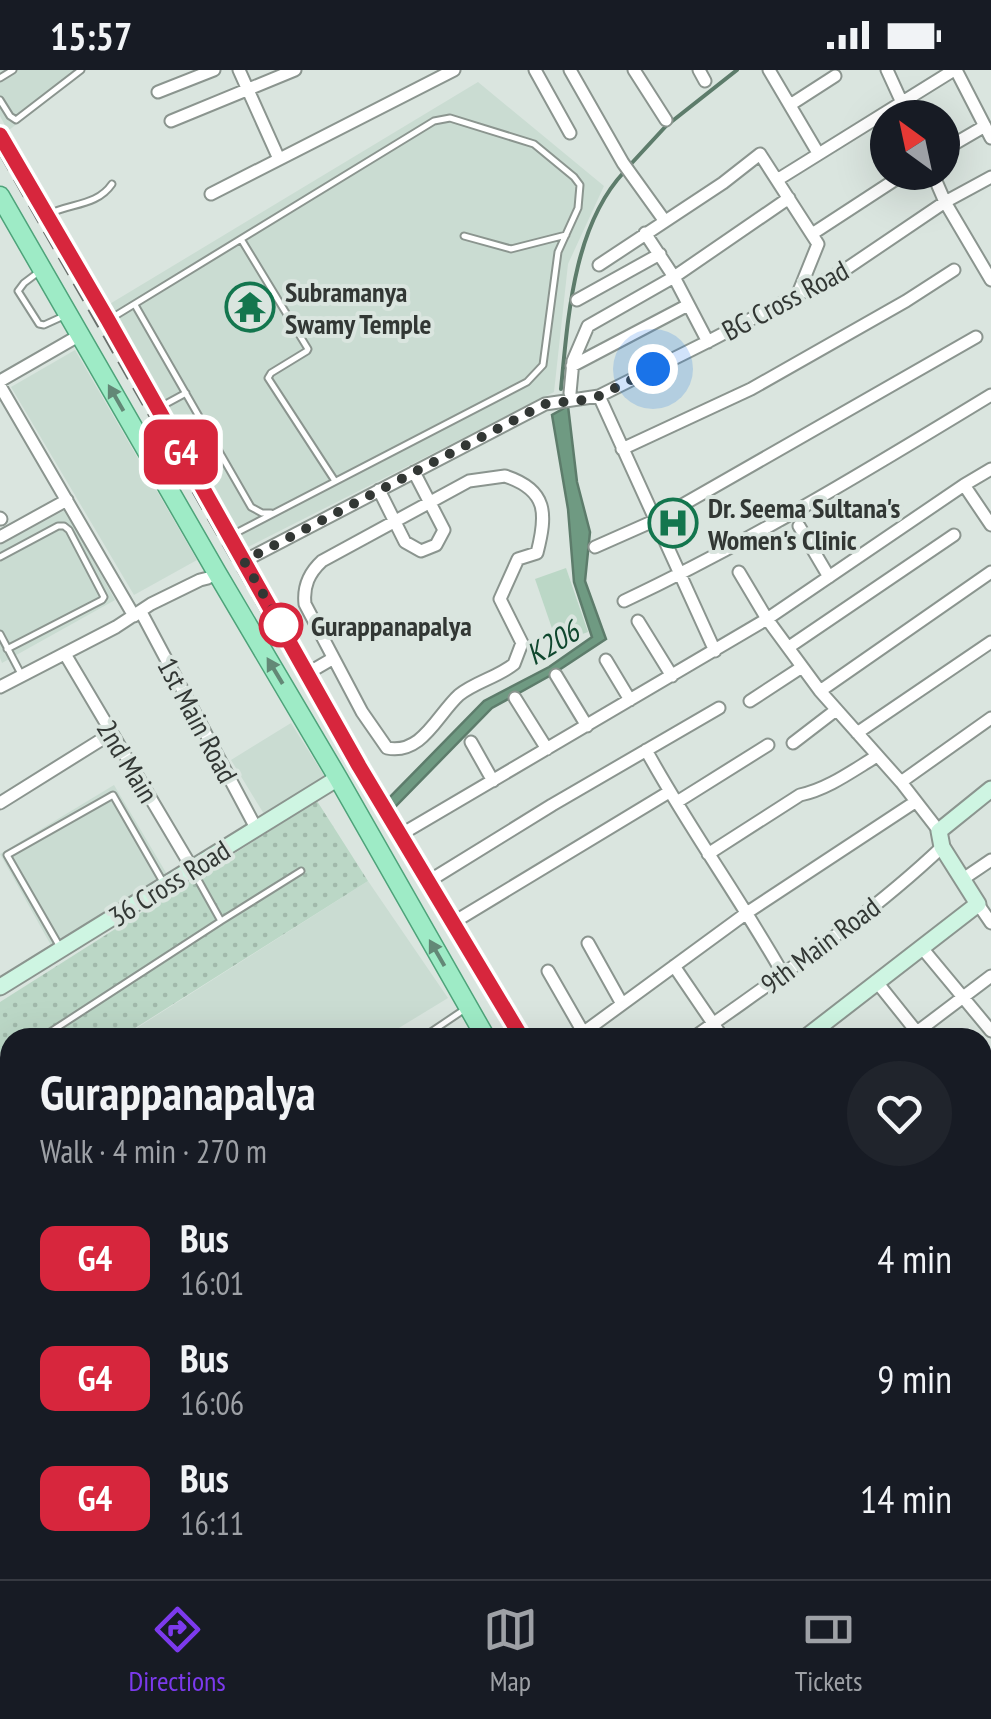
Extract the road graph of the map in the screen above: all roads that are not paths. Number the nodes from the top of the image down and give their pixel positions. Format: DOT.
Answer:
graph roads {
  1 [pos="12,70"];
  2 [pos="81,70"];
  3 [pos="214,70"];
  4 [pos="239,70"];
  5 [pos="295,70"];
  6 [pos="454,70"];
  7 [pos="535,70"];
  8 [pos="570,70"];
  9 [pos="634,70"];
  10 [pos="769,70"];
  11 [pos="888,70"];
  12 [pos="955,70"];
  13 [pos="835,76"];
  14 [pos="0,78"];
  15 [pos="246,90"];
  16 [pos="158,92"];
  17 [pos="0,100"];
  18 [pos="901,100"];
  19 [pos="905,100"];
  20 [pos="790,105"];
  21 [pos="666,120"];
  22 [pos="172,121"];
  23 [pos="870,121"];
  24 [pos="988,132"];
  25 [pos="570,133"];
  26 [pos="0,135"];
  27 [pos="960,144"];
  28 [pos="818,153"];
  29 [pos="279,160"];
  30 [pos="991,177"];
  31 [pos="776,180"];
  32 [pos="112,184"];
  33 [pos="879,190"];
  34 [pos="940,190"];
  35 [pos="211,194"];
  36 [pos="0,196"];
  37 [pos="789,198"];
  38 [pos="945,202"];
  39 [pos="46,216"];
  40 [pos="664,220"];
  41 [pos="645,233"];
  42 [pos="812,234"];
  43 [pos="566,235"];
  44 [pos="464,236"];
  45 [pos="241,239"];
  46 [pos="660,254"];
  47 [pos="599,264"];
  48 [pos="42,269"];
  49 [pos="954,270"];
  50 [pos="674,277"];
  51 [pos="991,280"];
  52 [pos="797,296"];
  53 [pos="577,300"];
  54 [pos="135,304"];
  55 [pos="688,305"];
  56 [pos="68,314"];
  57 [pos="108,320"];
  58 [pos="80,335"];
  59 [pos="976,337"];
  60 [pos="708,342"];
  61 [pos="572,366"];
  62 [pos="0,384"];
  63 [pos="186,393"];
  64 [pos="599,396"];
  65 [pos="991,396"];
  66 [pos="564,399"];
  67 [pos="157,409"];
  68 [pos="622,449"];
  69 [pos="219,451"];
  70 [pos="190,467"];
  71 [pos="991,470"];
  72 [pos="414,472"];
  73 [pos="335,481"];
  74 [pos="964,484"];
  75 [pos="380,490"];
  76 [pos="67,500"];
  77 [pos="430,502"];
  78 [pos="274,512"];
  79 [pos="656,520"];
  80 [pos="396,521"];
  81 [pos="991,525"];
  82 [pos="799,526"];
  83 [pos="954,534"];
  84 [pos="0,536"];
  85 [pos="230,537"];
  86 [pos="595,548"];
  87 [pos="0,557"];
  88 [pos="244,561"];
  89 [pos="739,572"];
  90 [pos="991,572"];
  91 [pos="682,574"];
  92 [pos="212,576"];
  93 [pos="828,577"];
  94 [pos="624,601"];
  95 [pos="137,614"];
  96 [pos="767,619"];
  97 [pos="638,621"];
  98 [pos="0,634"];
  99 [pos="991,642"];
  100 [pos="789,647"];
  101 [pos="7,648"];
  102 [pos="715,650"];
  103 [pos="64,654"];
  104 [pos="332,659"];
  105 [pos="606,660"];
  106 [pos="802,668"];
  107 [pos="20,672"];
  108 [pos="308,674"];
  109 [pos="556,674"];
  110 [pos="672,676"];
  111 [pos="0,685"];
  112 [pos="820,691"];
  113 [pos="515,698"];
  114 [pos="630,700"];
  115 [pos="750,701"];
  116 [pos="718,708"];
  117 [pos="836,710"];
  118 [pos="991,718"];
  119 [pos="587,726"];
  120 [pos="857,733"];
  121 [pos="112,734"];
  122 [pos="471,742"];
  123 [pos="793,743"];
  124 [pos="768,744"];
  125 [pos="547,749"];
  126 [pos="646,750"];
  127 [pos="877,756"];
  128 [pos="338,778"];
  129 [pos="493,781"];
  130 [pos="901,782"];
  131 [pos="991,790"];
  132 [pos="673,797"];
  133 [pos="915,802"];
  134 [pos="0,804"];
  135 [pos="256,828"];
  136 [pos="400,835"];
  137 [pos="941,839"];
  138 [pos="708,854"];
  139 [pos="991,860"];
  140 [pos="192,868"];
  141 [pos="301,871"];
  142 [pos="963,879"];
  143 [pos="429,882"];
  144 [pos="165,885"];
  145 [pos="978,904"];
  146 [pos="748,912"];
  147 [pos="221,921"];
  148 [pos="454,922"];
  149 [pos="991,922"];
  150 [pos="588,943"];
  151 [pos="922,948"];
  152 [pos="61,950"];
  153 [pos="674,966"];
  154 [pos="548,971"];
  155 [pos="783,974"];
  156 [pos="991,976"];
  157 [pos="876,981"];
  158 [pos="0,988"];
  159 [pos="963,997"];
  160 [pos="622,1004"];
  161 [pos="468,1008"];
  162 [pos="714,1023"];
  163 [pos="55,1028"];
  164 [pos="437,1028"];
  165 [pos="480,1028"];
  166 [pos="516,1028"];
  167 [pos="576,1028"];
  168 [pos="589,1028"];
  169 [pos="707,1028"];
  170 [pos="717,1028"];
  171 [pos="829,1028"];
  172 [pos="913,1028"];
  173 [pos="927,1028"];
  174 [pos="989,1028"];
  1 -- 14 [label="lane"];
  2 -- 17 [label="lane"];
  3 -- 16 [label="street"];
  4 -- 15 [label="street"];
  5 -- 15 [label="street"];
  6 -- 29 [label="street"];
  7 -- 25 [label="street"];
  8 -- 40 [label="street"];
  9 -- 21 [label="street"];
  10 -- 20 [label="street"];
  11 -- 18 [label="street"];
  12 -- 19 [label="street"];
  12 -- 24 [label="street"];
  13 -- 20 [label="street"];
  15 -- 22 [label="street"];
  15 -- 29 [label="street"];
  20 -- 28 [label="street"];
  23 -- 28 [label="street"];
  24 -- 27 [label="street"];
  26 -- 39 [label="main road"];
  28 -- 31 [label="street"];
  29 -- 35 [label="street"];
  30 -- 38 [label="street, BG Cross Road"];
  31 -- 37 [label="street"];
  31 -- 40 [label="street"];
  32 -- 39 [label="lane"];
  33 -- 42 [label="street"];
  34 -- 38 [label="street"];
  36 -- 48 [label="main road"];
  37 -- 42 [label="street"];
  37 -- 50 [label="street"];
  38 -- 51 [label="street"];
  38 -- 52 [label="street, BG Cross Road"];
  39 -- 57 [label="main road"];
  40 -- 41 [label="street"];
  41 -- 46 [label="street"];
  41 -- 47 [label="street"];
  42 -- 52 [label="street"];
  43 -- 44 [label="lane"];
  43 -- 45 [label="lane"];
  43 -- 73 [label="lane"];
  45 -- 54 [label="lane"];
  45 -- 73 [label="lane"];
  46 -- 50 [label="street"];
  46 -- 53 [label="street"];
  48 -- 56 [label="main road"];
  48 -- 56 [label="lane"];
  49 -- 68 [label="street"];
  50 -- 55 [label="street"];
  50 -- 61 [label="street"];
  52 -- 60 [label="street, BG Cross Road"];
  54 -- 57 [label="lane"];
  54 -- 63 [label="lane"];
  55 -- 60 [label="street"];
  55 -- 61 [label="street"];
  56 -- 58 [label="main road"];
  57 -- 67 [label="main road"];
  58 -- 62 [label="street"];
  92 -- 58 [label="main road, one-way"];
  59 -- 79 [label="street"];
  60 -- 64 [label="street, BG Cross Road"];
  61 -- 66 [label="street"];
  62 -- 76 [label="street, 1st Main Road"];
  63 -- 67 [label="lane"];
  63 -- 69 [label="lane"];
  64 -- 66 [label="street, BG Cross Road"];
  64 -- 68 [label="street"];
  65 -- 91 [label="street"];
  66 -- 72 [label="street, BG Cross Road"];
  67 -- 70 [label="main road"];
  68 -- 79 [label="street"];
  69 -- 70 [label="lane"];
  69 -- 78 [label="lane"];
  70 -- 85 [label="main road"];
  71 -- 74 [label="street"];
  72 -- 75 [label="street, BG Cross Road"];
  72 -- 77 [label="street"];
  73 -- 78 [label="lane"];
  74 -- 81 [label="street"];
  74 -- 93 [label="street"];
  75 -- 80 [label="street"];
  75 -- 88 [label="street, BG Cross Road"];
  76 -- 84 [label="street"];
  76 -- 95 [label="street, 1st Main Road"];
  77 -- 80 [label="street"];
  77 -- 80 [label="street"];
  77 -- 104 [label="street"];
  78 -- 85 [label="lane"];
  79 -- 86 [label="street"];
  79 -- 91 [label="street"];
  80 -- 104 [label="street"];
  82 -- 93 [label="street"];
  83 -- 100 [label="street"];
  85 -- 88 [label="main road"];
  87 -- 101 [label="lane"];
  88 -- 108 [label="main road"];
  89 -- 96 [label="street"];
  90 -- 112 [label="street"];
  91 -- 94 [label="street"];
  91 -- 102 [label="street"];
  92 -- 95 [label="street"];
  128 -- 92 [label="main road, one-way"];
  93 -- 96 [label="street"];
  95 -- 103 [label="street"];
  95 -- 107 [label="street"];
  95 -- 135 [label="street, 1st Main Road"];
  96 -- 100 [label="street"];
  96 -- 102 [label="street"];
  97 -- 110 [label="street"];
  98 -- 101 [label="lane"];
  99 -- 120 [label="street"];
  100 -- 106 [label="street"];
  101 -- 107 [label="lane"];
  102 -- 110 [label="street"];
  103 -- 111 [label="street"];
  103 -- 121 [label="street, 2nd Main"];
  104 -- 108 [label="street"];
  105 -- 114 [label="street"];
  106 -- 112 [label="street"];
  106 -- 115 [label="street"];
  107 -- 111 [label="street"];
  108 -- 136 [label="main road"];
  109 -- 119 [label="street"];
  110 -- 114 [label="street"];
  112 -- 117 [label="street"];
  113 -- 125 [label="street"];
  114 -- 119 [label="street"];
  116 -- 126 [label="street"];
  117 -- 120 [label="street"];
  117 -- 123 [label="street"];
  118 -- 130 [label="street"];
  119 -- 125 [label="street"];
  120 -- 127 [label="street"];
  121 -- 134 [label="street"];
  121 -- 140 [label="street, 2nd Main"];
  122 -- 129 [label="street"];
  124 -- 132 [label="street"];
  125 -- 129 [label="street"];
  126 -- 132 [label="street"];
  126 -- 143 [label="street"];
  127 -- 130 [label="street"];
  127 -- 138 [label="street"];
  128 -- 135 [label="street, 36 Cross Road"];
  161 -- 128 [label="main road, one-way"];
  129 -- 136 [label="street"];
  130 -- 133 [label="street"];
  131 -- 137 [label="street"];
  132 -- 138 [label="street"];
  132 -- 148 [label="street"];
  133 -- 137 [label="street"];
  133 -- 146 [label="street"];
  135 -- 140 [label="street, 36 Cross Road"];
  136 -- 143 [label="main road"];
  137 -- 142 [label="street"];
  137 -- 155 [label="street, 9th Main Road"];
  138 -- 146 [label="street"];
  139 -- 142 [label="street"];
  140 -- 144 [label="street, 36 Cross Road"];
  140 -- 147 [label="lane"];
  141 -- 147 [label="lane"];
  142 -- 145 [label="street"];
  143 -- 148 [label="main road"];
  144 -- 152 [label="street, 36 Cross Road"];
  144 -- 152 [label="lane"];
  145 -- 149 [label="street"];
  145 -- 151 [label="street"];
  146 -- 153 [label="street"];
  146 -- 155 [label="street"];
  147 -- 163 [label="lane"];
  148 -- 166 [label="main road"];
  150 -- 160 [label="street"];
  151 -- 157 [label="street"];
  151 -- 159 [label="street"];
  152 -- 158 [label="street, 36 Cross Road"];
  153 -- 160 [label="street"];
  153 -- 162 [label="street"];
  154 -- 167 [label="street"];
  155 -- 162 [label="street, 9th Main Road"];
  156 -- 159 [label="street"];
  157 -- 171 [label="street"];
  157 -- 172 [label="street"];
  159 -- 173 [label="street"];
  159 -- 174 [label="street"];
  160 -- 168 [label="street"];
  161 -- 164 [label="lane"];
  161 -- 165 [label="main road"];
  162 -- 169 [label="street, 9th Main Road"];
  162 -- 170 [label="street"];
}
